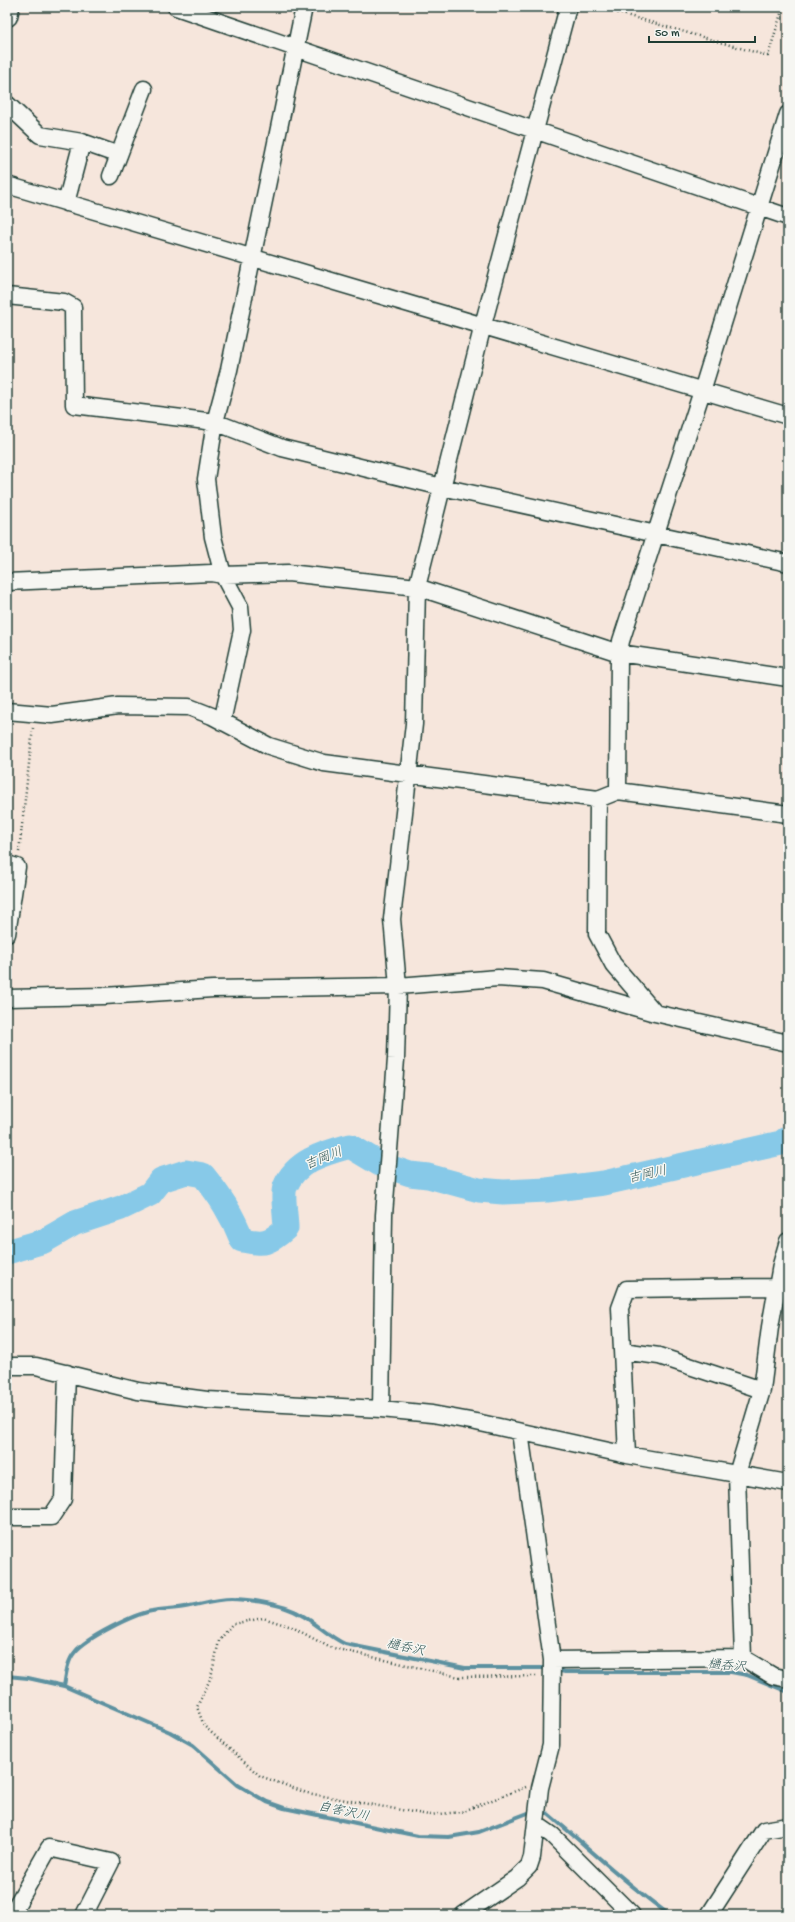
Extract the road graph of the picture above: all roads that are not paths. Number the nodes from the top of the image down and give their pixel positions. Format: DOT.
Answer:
graph roads {
  1 [pos="9,7"];
  2 [pos="176,7"];
  3 [pos="304,7"];
  4 [pos="568,7"];
  5 [pos="7,16"];
  6 [pos="295,48"];
  7 [pos="144,89"];
  8 [pos="7,104"];
  9 [pos="788,114"];
  10 [pos="535,130"];
  11 [pos="82,142"];
  12 [pos="120,155"];
  13 [pos="111,176"];
  14 [pos="7,184"];
  15 [pos="66,203"];
  16 [pos="760,207"];
  17 [pos="788,216"];
  18 [pos="252,257"];
  19 [pos="7,296"];
  20 [pos="483,325"];
  21 [pos="702,391"];
  22 [pos="788,416"];
  23 [pos="215,422"];
  24 [pos="442,486"];
  25 [pos="655,534"];
  26 [pos="788,563"];
  27 [pos="224,575"];
  28 [pos="7,582"];
  29 [pos="417,587"];
  30 [pos="619,653"];
  31 [pos="788,678"];
  32 [pos="7,711"];
  33 [pos="222,722"];
  34 [pos="408,774"];
  35 [pos="618,791"];
  36 [pos="598,799"];
  37 [pos="788,814"];
  38 [pos="12,865"];
  39 [pos="7,934"];
  40 [pos="398,986"];
  41 [pos="7,998"];
  42 [pos="656,1013"];
  43 [pos="788,1042"];
  44 [pos="788,1241"];
  45 [pos="784,1264"];
  46 [pos="777,1287"];
  47 [pos="622,1351"];
  48 [pos="7,1366"];
  49 [pos="67,1373"];
  50 [pos="762,1390"];
  51 [pos="381,1409"];
  52 [pos="520,1432"];
  53 [pos="627,1455"];
  54 [pos="737,1474"];
  55 [pos="788,1482"];
  56 [pos="7,1517"];
  57 [pos="743,1658"];
  58 [pos="552,1660"];
  59 [pos="788,1679"];
  60 [pos="536,1824"];
  61 [pos="788,1826"];
  62 [pos="11,1915"];
  63 [pos="84,1915"];
  64 [pos="463,1915"];
  65 [pos="632,1915"];
  66 [pos="709,1915"];
  1 -- 5 [label="main road"];
  2 -- 6 [label="street"];
  3 -- 6 [label="street"];
  4 -- 10 [label="street"];
  6 -- 10 [label="street"];
  6 -- 18 [label="street"];
  7 -- 12 [label="street"];
  8 -- 11 [label="street"];
  9 -- 16 [label="street"];
  10 -- 16 [label="street"];
  10 -- 20 [label="street"];
  11 -- 12 [label="street"];
  11 -- 15 [label="street"];
  12 -- 13 [label="street"];
  14 -- 15 [label="street"];
  15 -- 18 [label="street"];
  16 -- 17 [label="street"];
  16 -- 21 [label="street"];
  18 -- 20 [label="street"];
  18 -- 23 [label="street"];
  19 -- 23 [label="street"];
  20 -- 21 [label="street"];
  20 -- 24 [label="street"];
  21 -- 22 [label="street"];
  21 -- 25 [label="street"];
  23 -- 24 [label="street"];
  23 -- 27 [label="street"];
  24 -- 25 [label="street"];
  24 -- 29 [label="street"];
  25 -- 26 [label="street"];
  25 -- 30 [label="street"];
  27 -- 28 [label="street"];
  27 -- 29 [label="street"];
  27 -- 33 [label="street"];
  29 -- 30 [label="street"];
  29 -- 34 [label="street"];
  30 -- 31 [label="street"];
  30 -- 35 [label="street"];
  32 -- 33 [label="street"];
  33 -- 34 [label="street"];
  34 -- 36 [label="street"];
  34 -- 40 [label="street"];
  35 -- 36 [label="street"];
  35 -- 37 [label="street"];
  36 -- 42 [label="street"];
  38 -- 39 [label="street"];
  40 -- 41 [label="street"];
  40 -- 42 [label="street"];
  40 -- 51 [label="street"];
  42 -- 43 [label="street"];
  44 -- 45 [label="street"];
  45 -- 46 [label="street"];
  46 -- 47 [label="street"];
  46 -- 50 [label="street"];
  47 -- 50 [label="street"];
  47 -- 53 [label="street"];
  48 -- 49 [label="street"];
  49 -- 51 [label="street"];
  49 -- 56 [label="street"];
  50 -- 54 [label="street"];
  51 -- 52 [label="street"];
  52 -- 53 [label="street"];
  52 -- 58 [label="street"];
  53 -- 54 [label="street"];
  54 -- 55 [label="street"];
  54 -- 57 [label="street"];
  57 -- 58 [label="street"];
  57 -- 59 [label="street"];
  58 -- 60 [label="street"];
  60 -- 64 [label="street"];
  60 -- 65 [label="street"];
  61 -- 66 [label="street"];
  62 -- 63 [label="street"];
}
